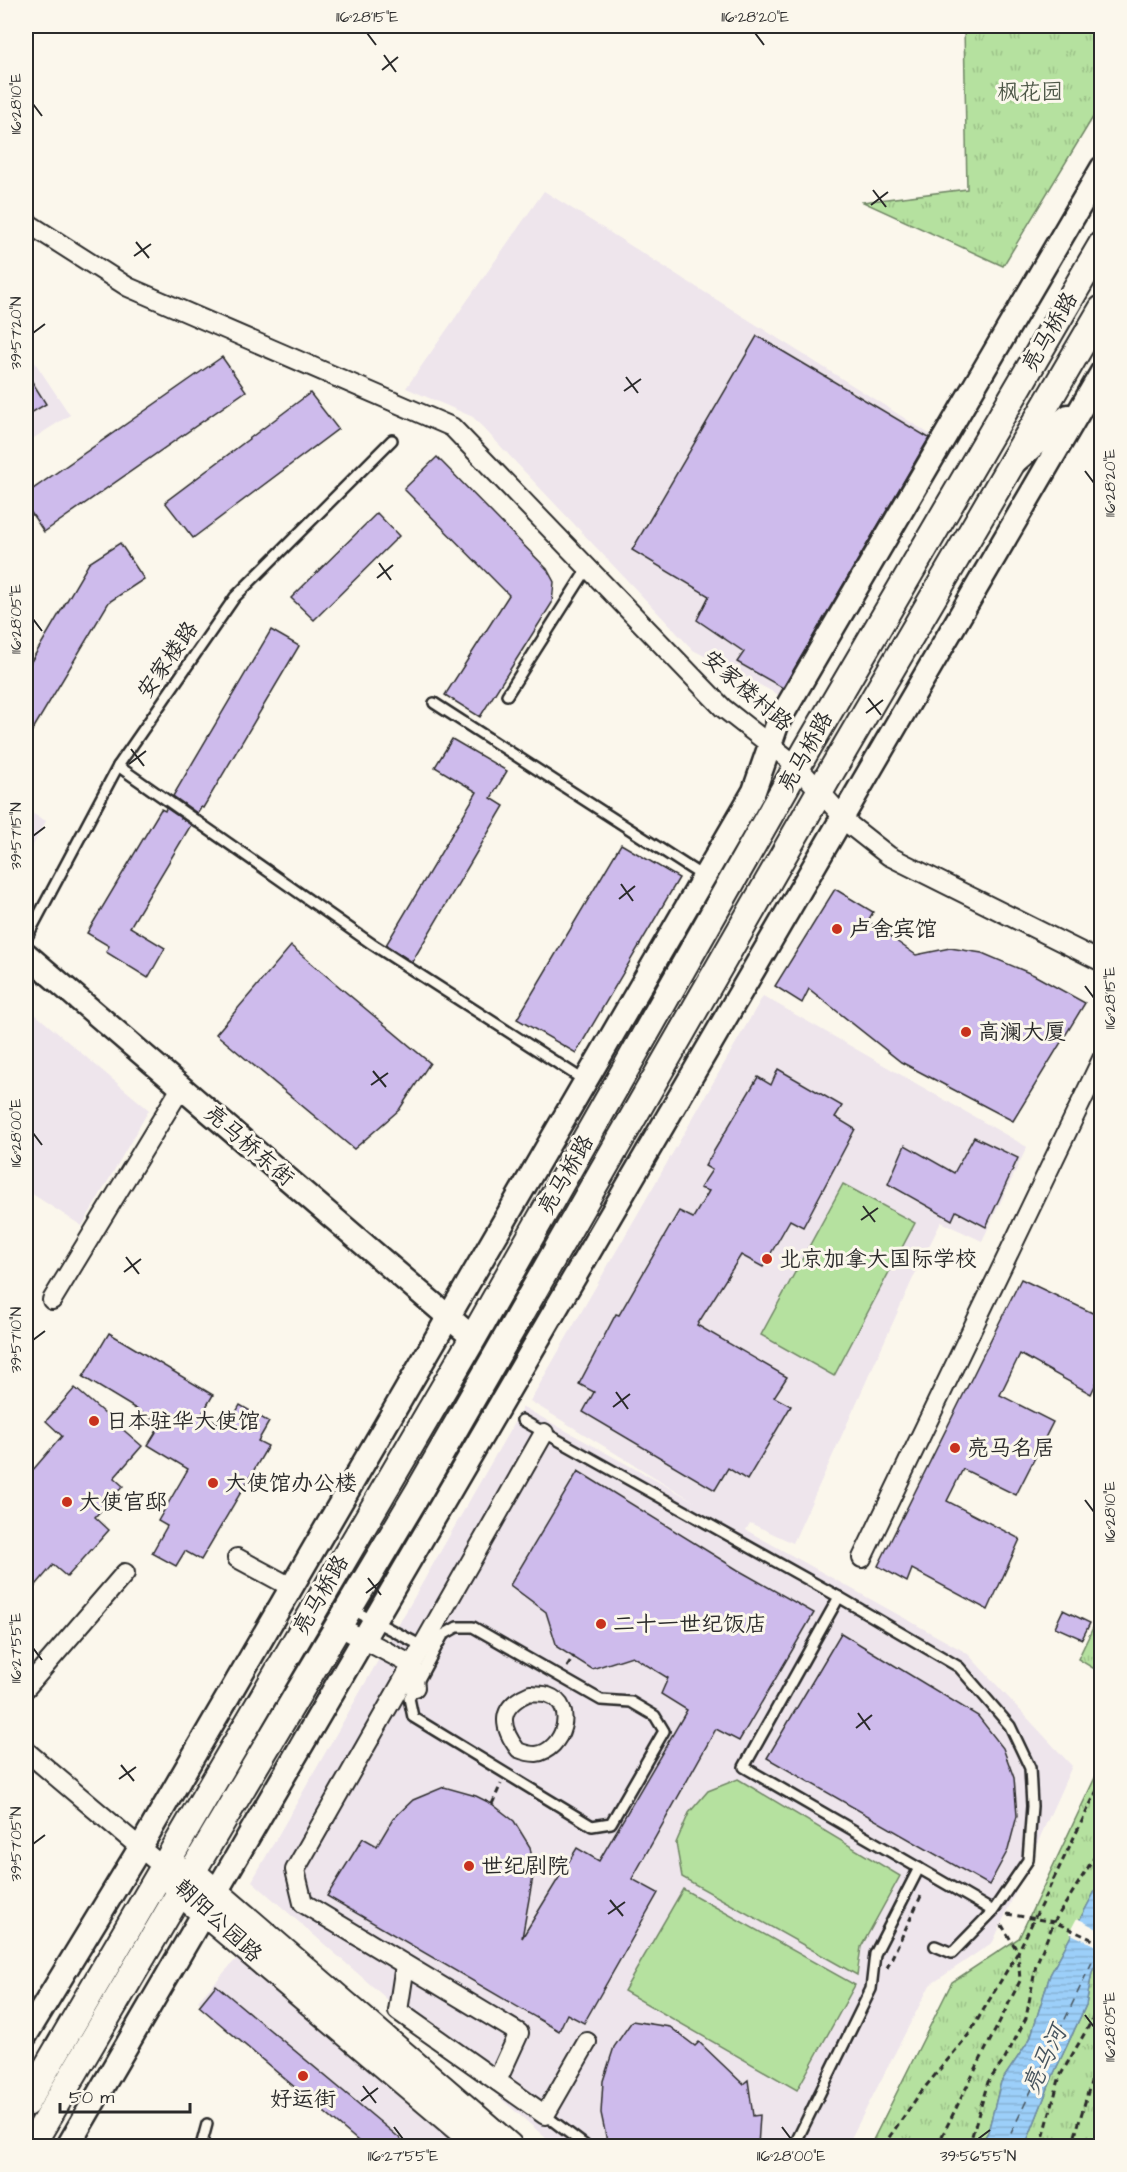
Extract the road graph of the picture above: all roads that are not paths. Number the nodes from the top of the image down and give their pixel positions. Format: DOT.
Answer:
graph roads {
  1 [pos="1101,168"];
  2 [pos="26,222"];
  3 [pos="1101,244"];
  4 [pos="1101,309"];
  5 [pos="1101,372"];
  6 [pos="1084,402"];
  7 [pos="392,440"];
  8 [pos="1009,468"];
  9 [pos="587,569"];
  10 [pos="507,695"];
  11 [pos="434,704"];
  12 [pos="769,743"];
  13 [pos="118,766"];
  14 [pos="797,766"];
  15 [pos="821,790"];
  16 [pos="842,817"];
  17 [pos="704,877"];
  18 [pos="26,939"];
  19 [pos="26,954"];
  20 [pos="1101,962"];
  21 [pos="1101,1059"];
  22 [pos="585,1081"];
  23 [pos="181,1088"];
  24 [pos="52,1300"];
  25 [pos="447,1316"];
  26 [pos="473,1338"];
  27 [pos="522,1420"];
  28 [pos="544,1433"];
  29 [pos="237,1558"];
  30 [pos="862,1558"];
  31 [pos="125,1573"];
  32 [pos="291,1587"];
  33 [pos="839,1597"];
  34 [pos="345,1618"];
  35 [pos="368,1630"];
  36 [pos="430,1646"];
  37 [pos="412,1665"];
  38 [pos="416,1687"];
  39 [pos="26,1688"];
  40 [pos="530,1693"];
  41 [pos="26,1751"];
  42 [pos="140,1848"];
  43 [pos="163,1867"];
  44 [pos="920,1868"];
  45 [pos="186,1882"];
  46 [pos="210,1903"];
  47 [pos="993,1911"];
  48 [pos="935,1946"];
  49 [pos="405,1965"];
  50 [pos="398,2011"];
  51 [pos="26,2035"];
  52 [pos="381,2039"];
  53 [pos="587,2042"];
  54 [pos="497,2081"];
  55 [pos="26,2103"];
  56 [pos="545,2115"];
  57 [pos="207,2124"];
  58 [pos="32,2146"];
  59 [pos="68,2146"];
  60 [pos="201,2146"];
  61 [pos="480,2146"];
  62 [pos="508,2146"];
  63 [pos="586,2146"];
  64 [pos="794,2146"];
  1 -- 12 [label="street"];
  2 -- 9 [label="street, 安家楼村路"];
  3 -- 14 [label="main road, 亮马桥路"];
  4 -- 8 [label="main road, 亮马桥路"];
  5 -- 6 [label="street"];
  6 -- 8 [label="street"];
  6 -- 16 [label="street"];
  7 -- 13 [label="lane, 安家楼路"];
  8 -- 15 [label="main road, 亮马桥路"];
  9 -- 10 [label="lane"];
  9 -- 12 [label="street, 安家楼村路"];
  11 -- 17 [label="lane"];
  12 -- 14 [label="street, 安家楼村路"];
  12 -- 17 [label="street"];
  13 -- 18 [label="lane, 安家楼路"];
  13 -- 22 [label="lane"];
  14 -- 15 [label="street, 安家楼村路"];
  14 -- 26 [label="main road, 亮马桥路"];
  15 -- 16 [label="street, 安家楼村路"];
  15 -- 34 [label="main road, 亮马桥路"];
  16 -- 20 [label="street, 安家楼村路"];
  16 -- 35 [label="street"];
  17 -- 22 [label="street"];
  19 -- 23 [label="street, 亮马桥东街"];
  21 -- 30 [label="street"];
  22 -- 25 [label="street"];
  23 -- 24 [label="street"];
  23 -- 25 [label="street, 亮马桥东街"];
  25 -- 26 [label="street, 亮马桥东街"];
  25 -- 32 [label="street"];
  26 -- 43 [label="main road, 亮马桥路"];
  27 -- 28 [label="lane"];
  28 -- 33 [label="lane"];
  28 -- 36 [label="street"];
  29 -- 32 [label="street"];
  31 -- 39 [label="street"];
  32 -- 42 [label="street"];
  33 -- 44 [label="lane"];
  33 -- 47 [label="lane"];
  34 -- 35 [label="street"];
  34 -- 45 [label="main road, 亮马桥路"];
  35 -- 36 [label="lane"];
  35 -- 37 [label="street"];
  35 -- 46 [label="street"];
  36 -- 37 [label="street"];
  36 -- 38 [label="lane"];
  36 -- 38 [label="lane"];
  37 -- 38 [label="street"];
  37 -- 49 [label="street"];
  40 -- 40 [label="street"];
  41 -- 42 [label="street"];
  42 -- 43 [label="street"];
  42 -- 51 [label="street"];
  43 -- 45 [label="main road, 朝阳公园路"];
  43 -- 55 [label="main road, 亮马桥路"];
  44 -- 47 [label="lane"];
  44 -- 64 [label="lane"];
  45 -- 46 [label="main road, 朝阳公园路"];
  45 -- 58 [label="main road, 亮马桥路"];
  46 -- 52 [label="main road, 朝阳公园路"];
  46 -- 59 [label="street"];
  46 -- 61 [label="main road, 朝阳公园路"];
  47 -- 48 [label="lane"];
  49 -- 50 [label="street"];
  49 -- 54 [label="street"];
  50 -- 52 [label="street"];
  50 -- 54 [label="street"];
  52 -- 62 [label="main road, 朝阳公园路"];
  53 -- 56 [label="street"];
  54 -- 56 [label="street"];
  56 -- 63 [label="lane"];
  57 -- 60 [label="lane"];
}
